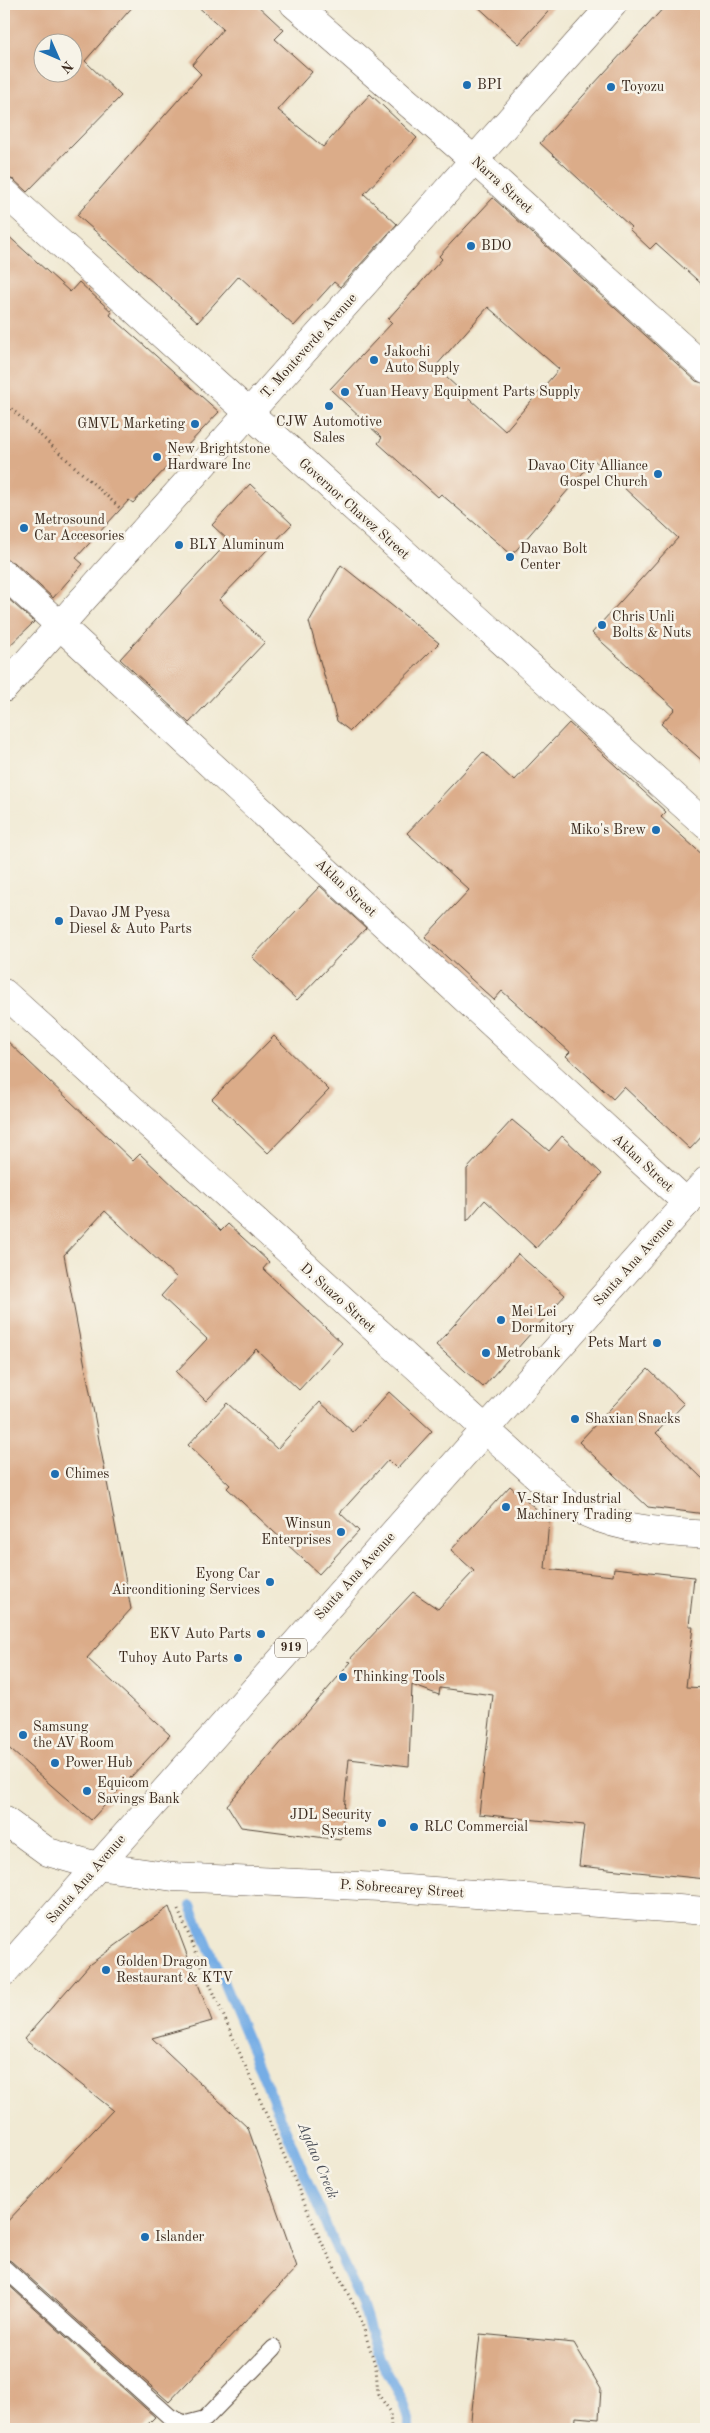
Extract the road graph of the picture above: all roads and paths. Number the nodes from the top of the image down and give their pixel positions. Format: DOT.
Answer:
graph roads {
  1 [pos="294,4"];
  2 [pos="613,4"];
  3 [pos="474,160"];
  4 [pos="4,192"];
  5 [pos="706,369"];
  6 [pos="4,402"];
  7 [pos="248,414"];
  8 [pos="144,530"];
  9 [pos="4,574"];
  10 [pos="60,625"];
  11 [pos="4,688"];
  12 [pos="706,825"];
  13 [pos="4,993"];
  14 [pos="706,1181"];
  15 [pos="687,1203"];
  16 [pos="484,1430"];
  17 [pos="706,1536"];
  18 [pos="4,1820"];
  19 [pos="98,1866"];
  20 [pos="173,1877"];
  21 [pos="706,1911"];
  22 [pos="4,1972"];
  23 [pos="4,2268"];
  24 [pos="274,2348"];
  25 [pos="391,2429"];
  1 -- 3 [label="street, Narra Street"];
  2 -- 3 [label="street, T. Monteverde Avenue"];
  3 -- 5 [label="street, Narra Street"];
  3 -- 7 [label="street, T. Monteverde Avenue"];
  4 -- 7 [label="street, Governor Chavez Street"];
  6 -- 8 [label="path"];
  7 -- 8 [label="street, T. Monteverde Avenue"];
  7 -- 12 [label="street, Governor Chavez Street"];
  8 -- 10 [label="street, T. Monteverde Avenue"];
  9 -- 10 [label="street, Aklan Street"];
  10 -- 11 [label="street, T. Monteverde Avenue"];
  10 -- 15 [label="street, Aklan Street"];
  13 -- 16 [label="street, D. Suazo Street"];
  14 -- 15 [label="street, Santa Ana Avenue / 919"];
  15 -- 16 [label="street, Santa Ana Avenue / 919"];
  16 -- 17 [label="street, D. Suazo Street"];
  16 -- 19 [label="street, Santa Ana Avenue / 919"];
  18 -- 19 [label="street, P. Sobrecarey Street"];
  19 -- 20 [label="street, P. Sobrecarey Street"];
  19 -- 22 [label="street, Santa Ana Avenue / 919"];
  20 -- 21 [label="street, P. Sobrecarey Street"];
  20 -- 25 [label="path"];
  23 -- 24 [label="lane"];
}
